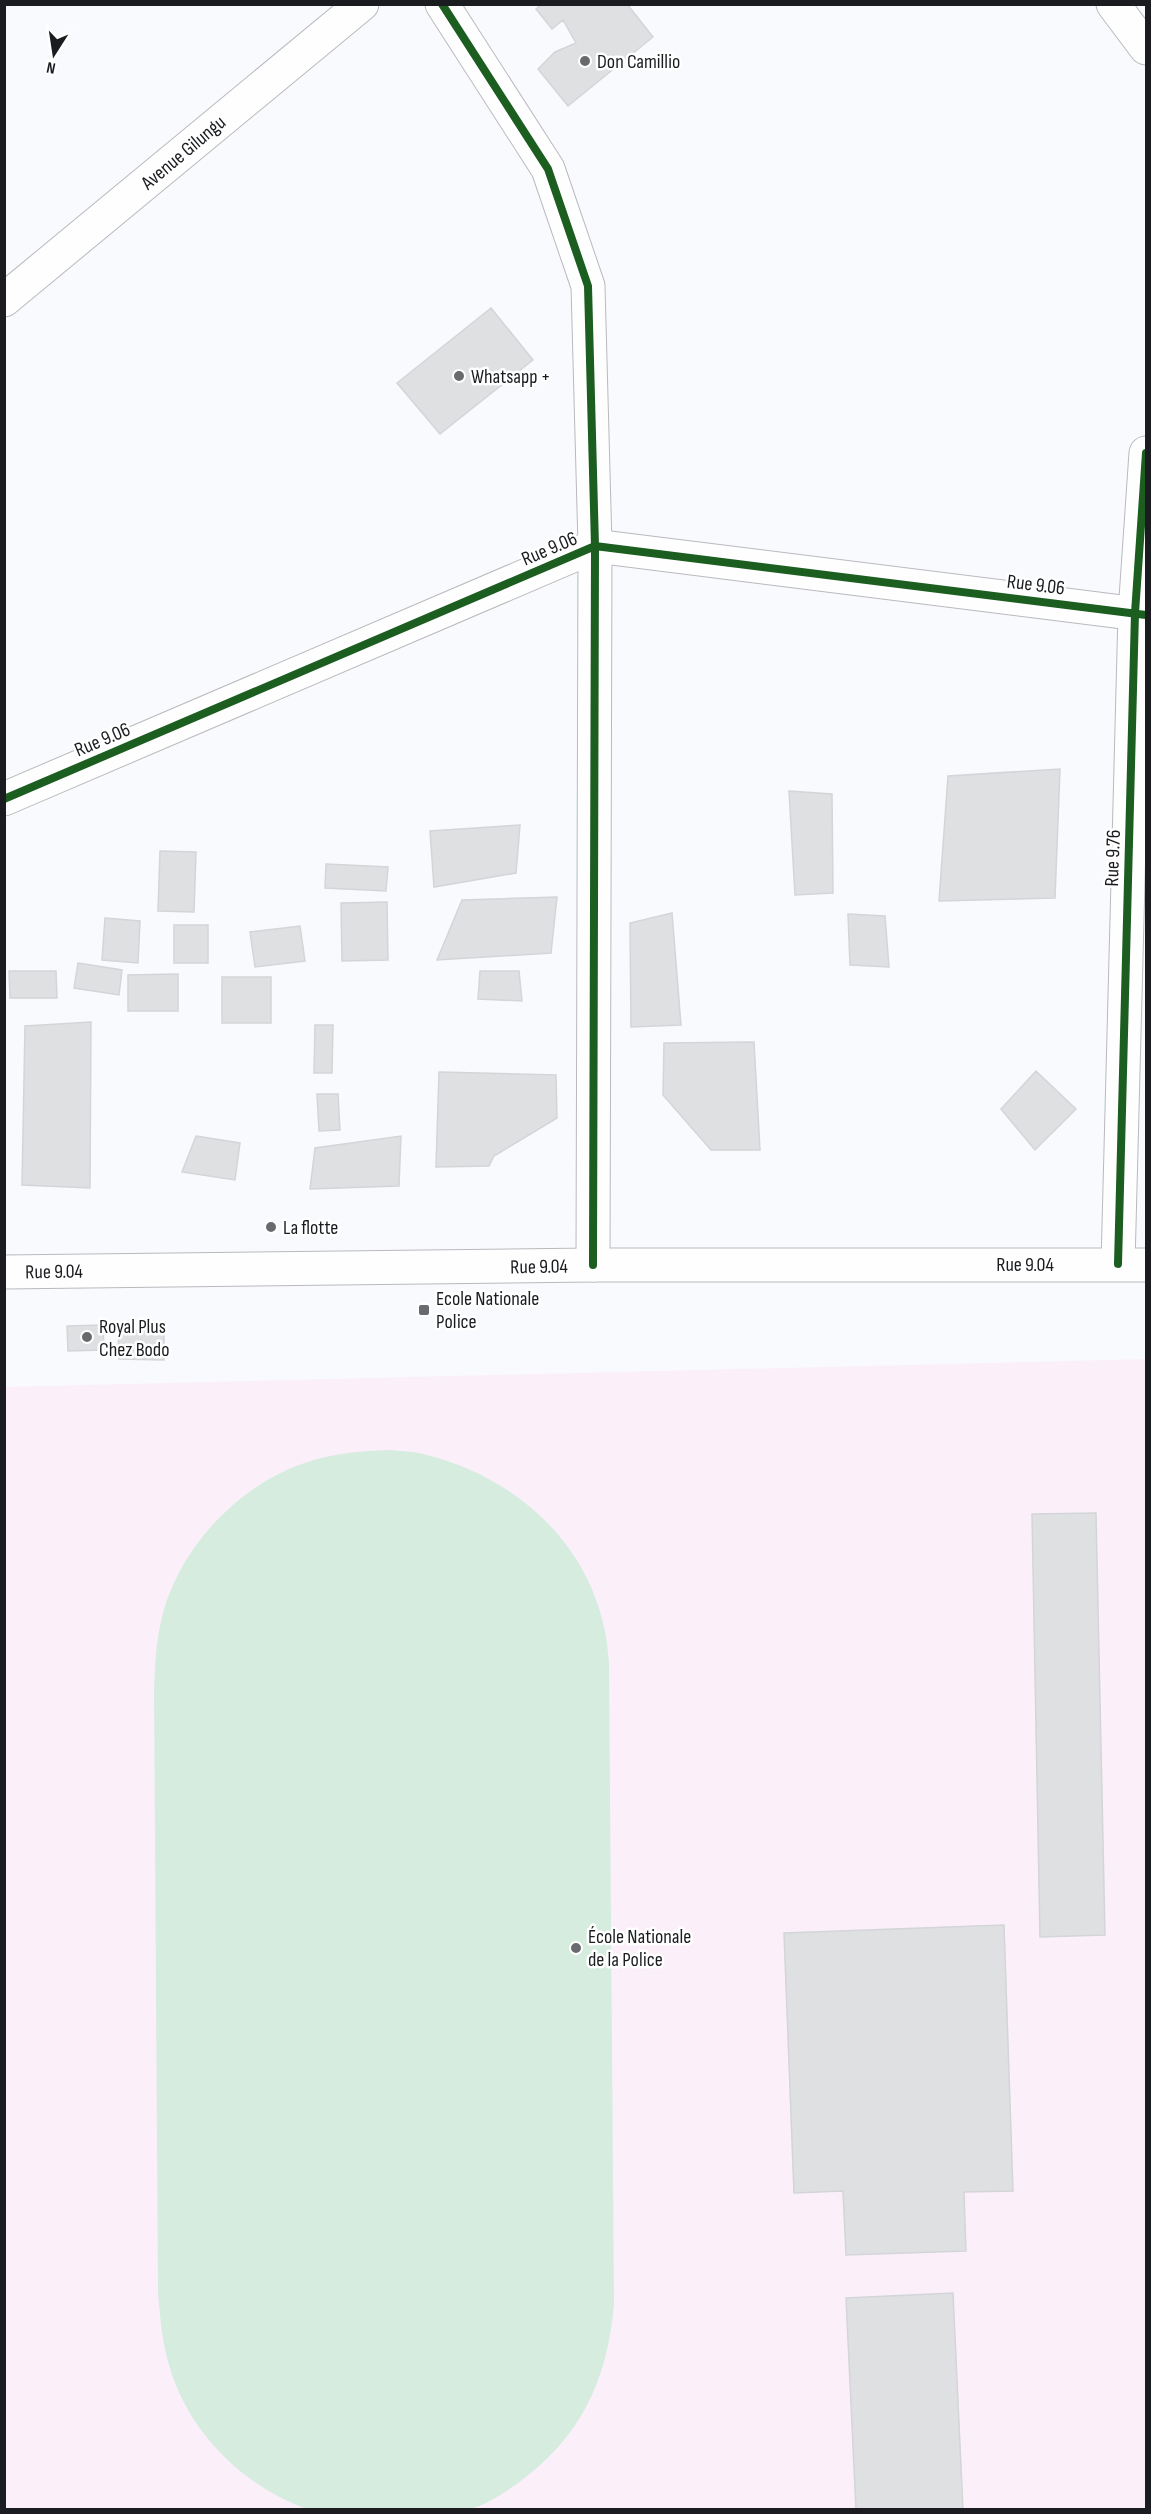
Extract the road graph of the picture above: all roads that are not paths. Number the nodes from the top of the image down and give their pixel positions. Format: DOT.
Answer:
graph roads {
  1 [pos="362,4"];
  2 [pos="442,4"];
  3 [pos="1113,4"];
  4 [pos="1146,48"];
  5 [pos="4,300"];
  6 [pos="1146,453"];
  7 [pos="595,546"];
  8 [pos="1141,614"];
  9 [pos="4,799"];
  10 [pos="1132,1264"];
  11 [pos="593,1265"];
  12 [pos="4,1272"];
  1 -- 5 [label="street, Avenue Gilungu"];
  2 -- 7 [label="street"];
  3 -- 4 [label="street"];
  6 -- 8 [label="street, Rue 9.76"];
  7 -- 8 [label="street, Rue 9.06"];
  7 -- 9 [label="street, Rue 9.06"];
  7 -- 11 [label="street"];
  8 -- 10 [label="street, Rue 9.76"];
  10 -- 11 [label="street, Rue 9.04"];
  11 -- 12 [label="street, Rue 9.04"];
}
